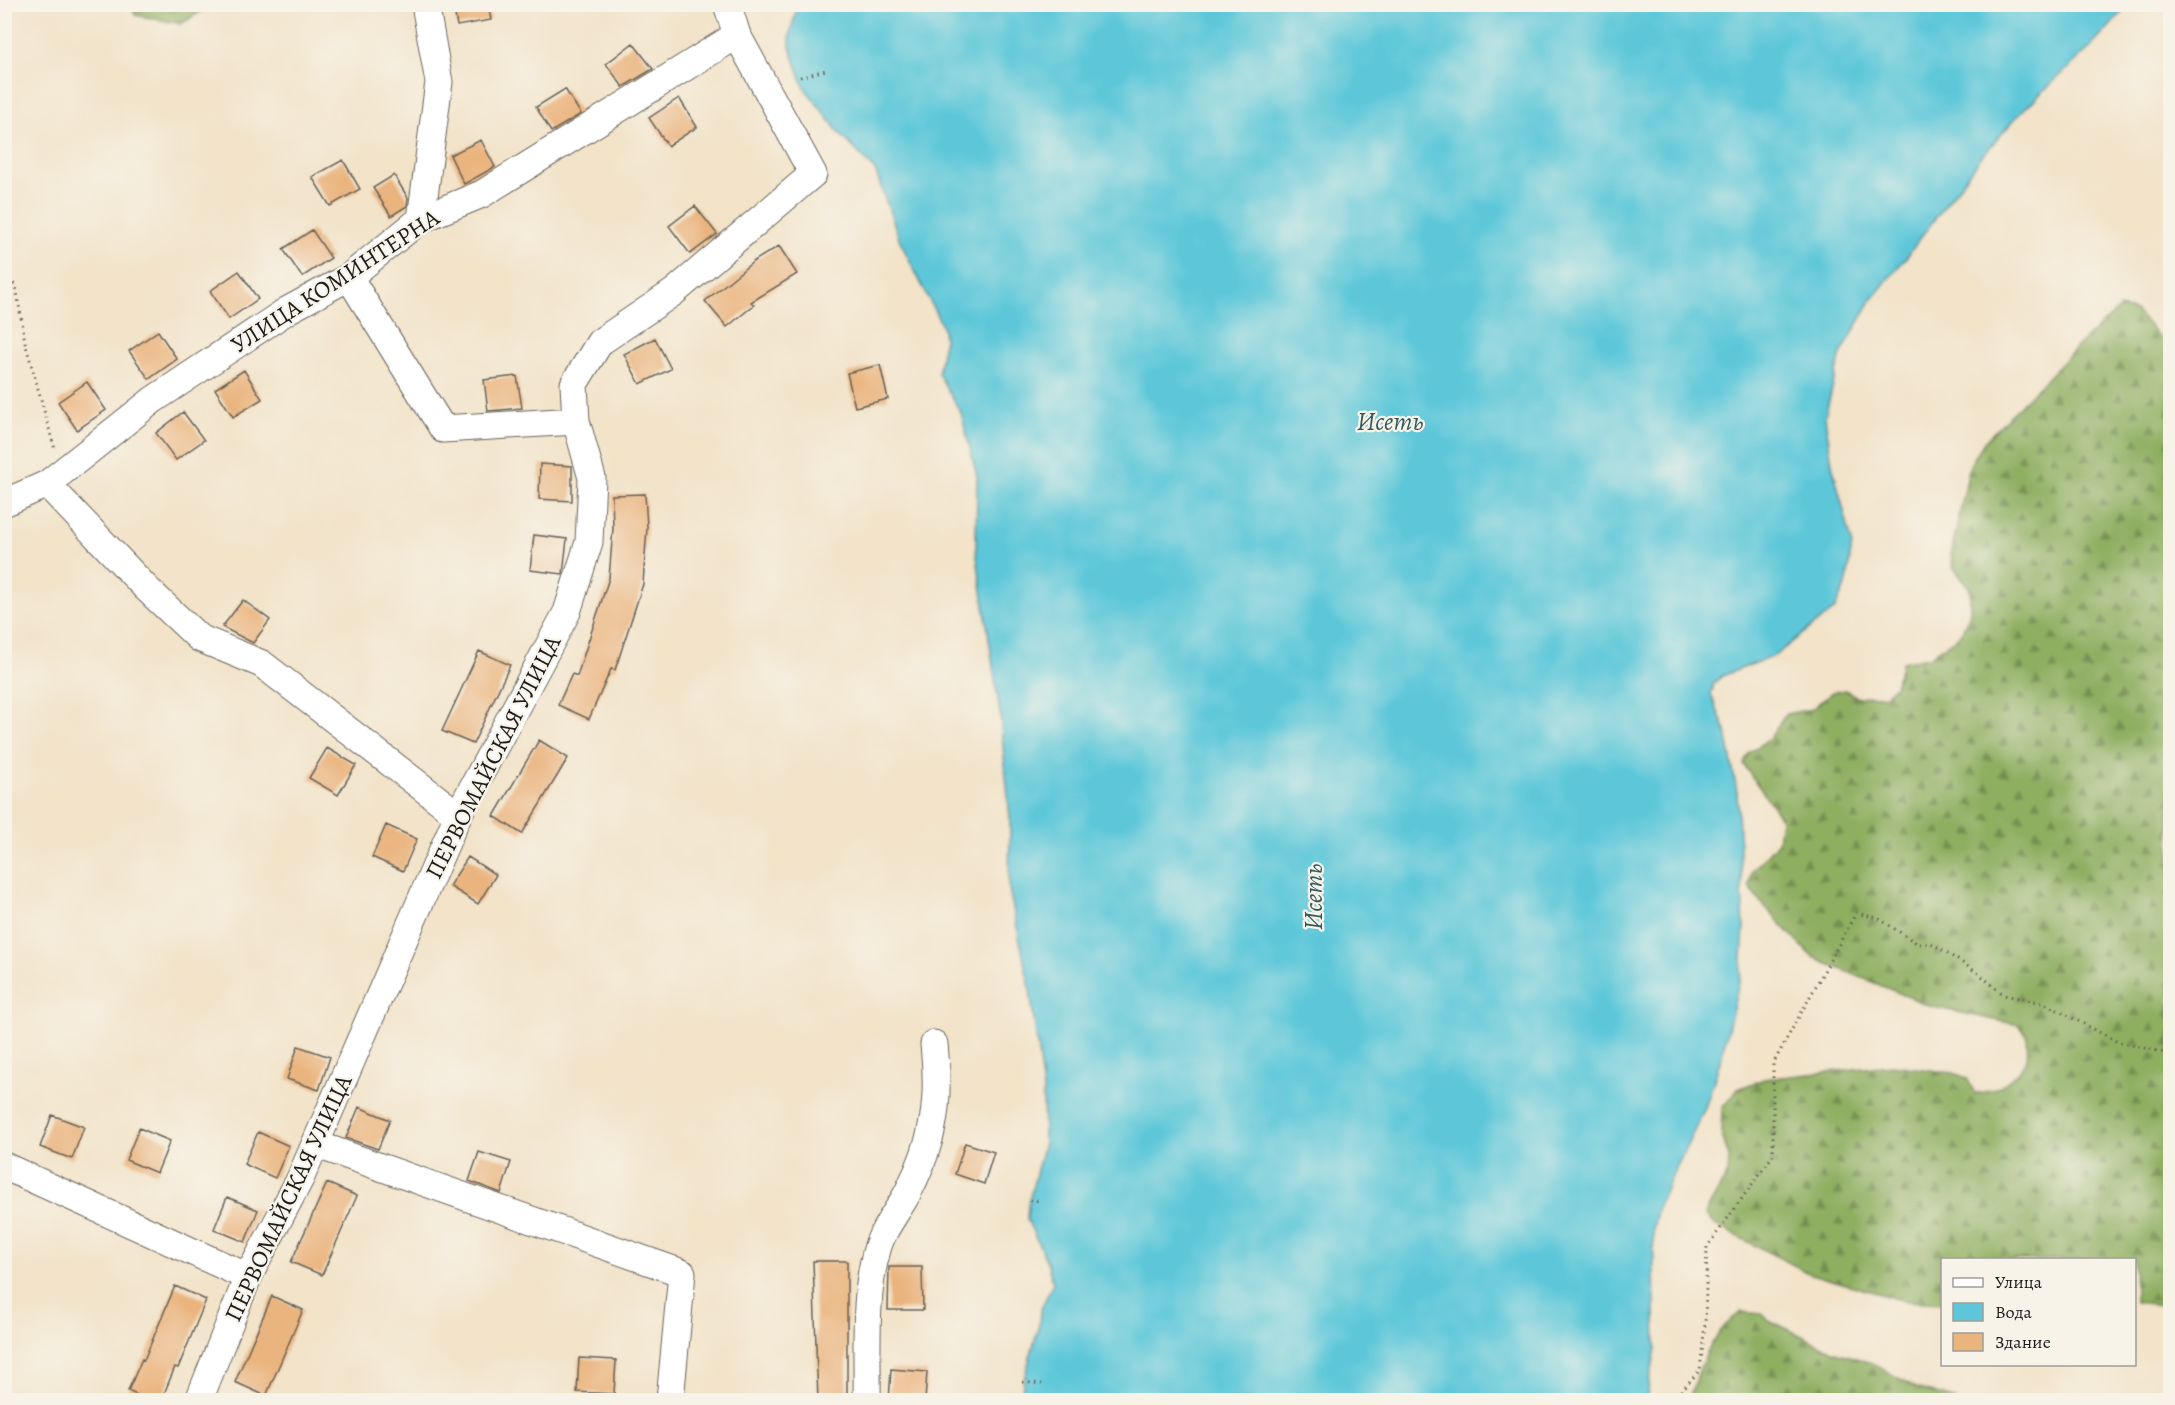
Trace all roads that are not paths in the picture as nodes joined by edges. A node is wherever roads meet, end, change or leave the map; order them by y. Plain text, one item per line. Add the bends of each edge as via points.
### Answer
1 (425, 4) edge
2 (727, 4) edge
3 (737, 35) junction
4 (421, 219) junction
5 (349, 277) junction
6 (576, 421) junction
7 (46, 484) junction
8 (4, 503) edge
9 (458, 815) junction
10 (934, 1044) dead end
11 (315, 1144) junction
12 (4, 1166) edge
13 (248, 1277) junction
14 (199, 1401) edge
15 (670, 1401) edge
16 (867, 1401) edge

1 - 4 street via 439,82
2 - 3 street
3 - 4 street, УЛИЦА КОМИНТЕРНА via 482,194
3 - 6 street, ПЕРВОМАЙСКАЯ УЛИЦА via 813,174 674,292 600,342 574,384
4 - 5 street, УЛИЦА КОМИНТЕРНА
5 - 6 street via 443,429
5 - 7 street, УЛИЦА КОМИНТЕРНА via 288,310 153,400
6 - 9 street, ПЕРВОМАЙСКАЯ УЛИЦА via 592,478 589,542 567,612
7 - 8 street, УЛИЦА КОМИНТЕРНА
7 - 9 street via 199,638 262,664
9 - 11 street, ПЕРВОМАЙСКАЯ УЛИЦА
10 - 16 street via 938,1088 928,1147 879,1244 870,1284
11 - 13 street, ПЕРВОМАЙСКАЯ УЛИЦА
11 - 15 street via 682,1273
12 - 13 street
13 - 14 street, ПЕРВОМАЙСКАЯ УЛИЦА

